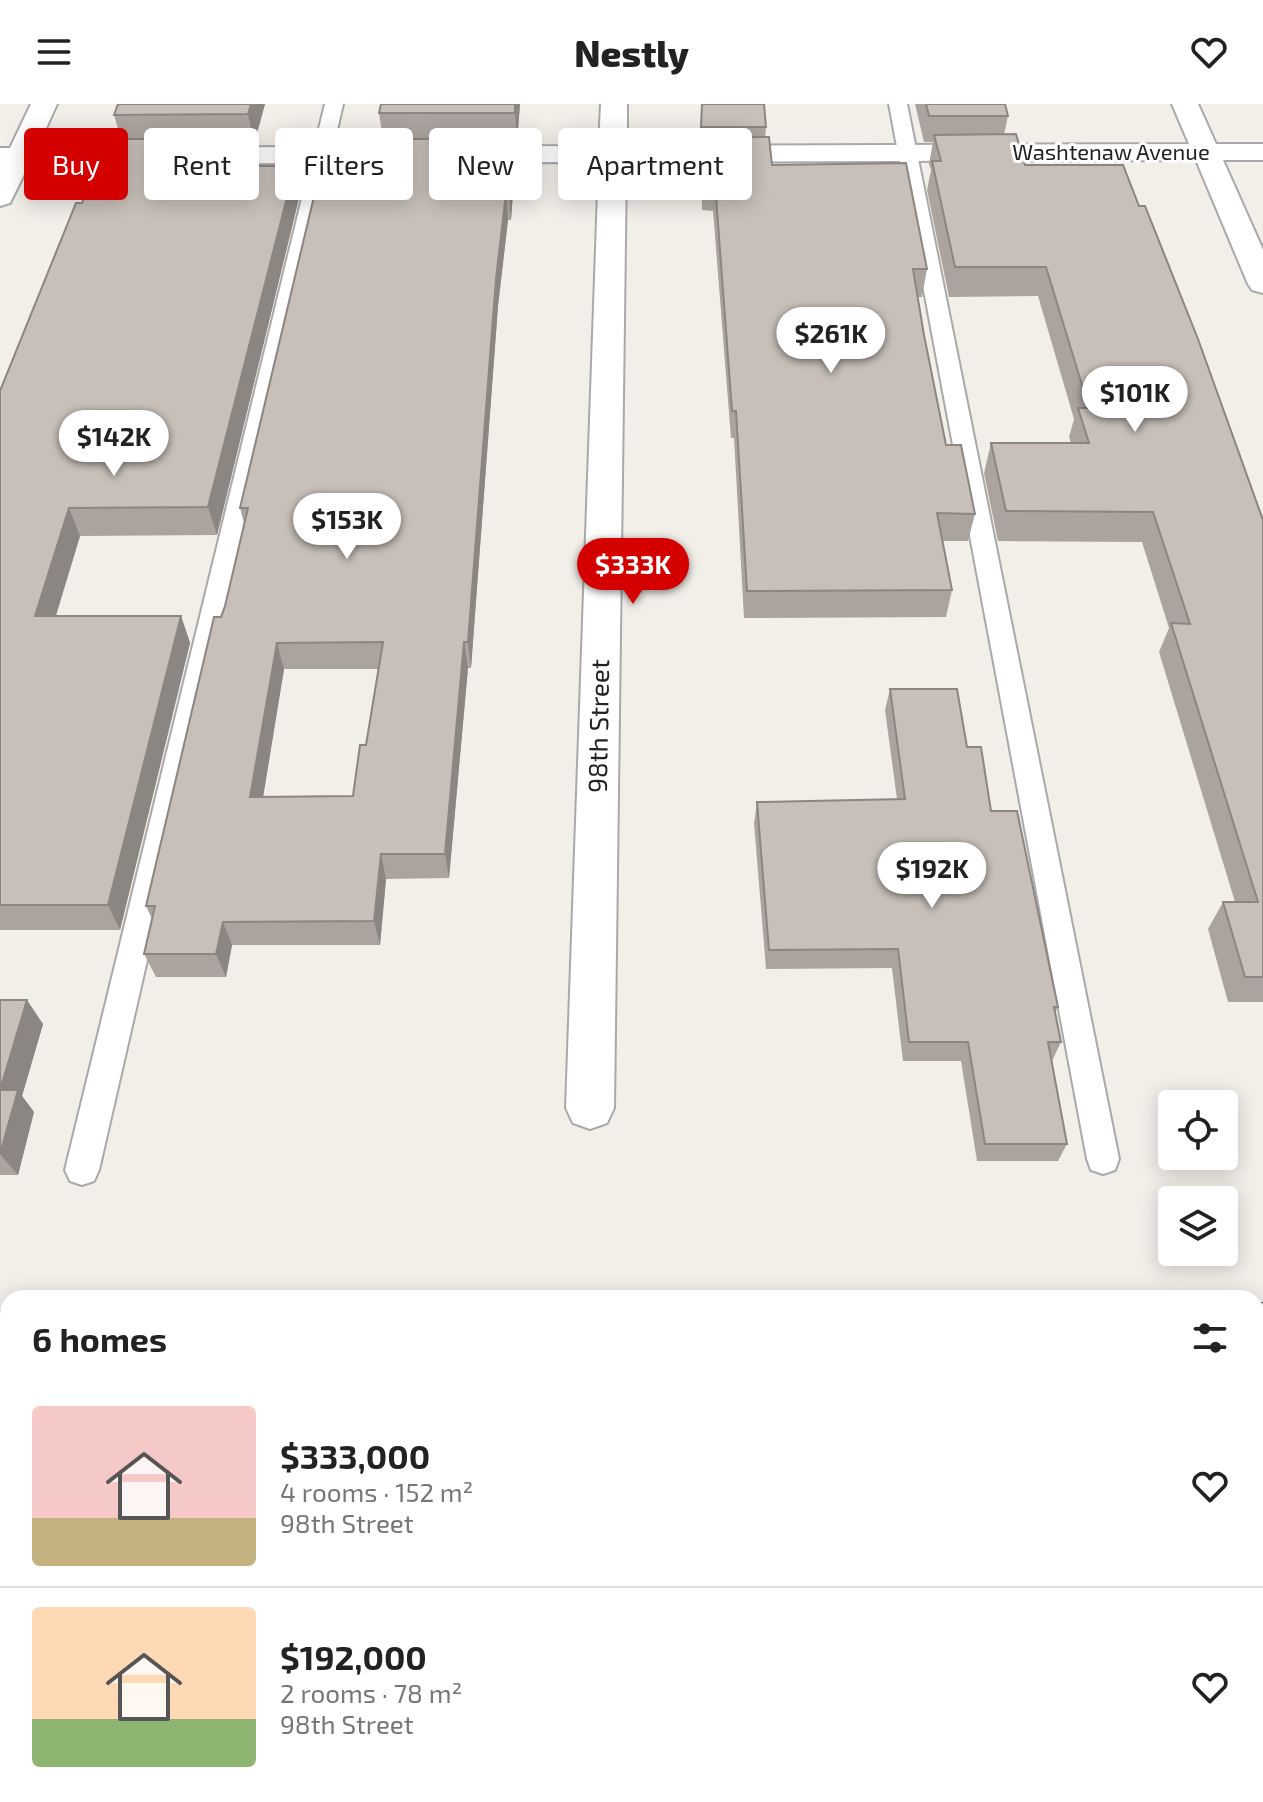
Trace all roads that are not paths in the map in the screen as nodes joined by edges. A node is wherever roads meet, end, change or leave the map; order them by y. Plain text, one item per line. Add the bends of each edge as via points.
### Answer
1 (44, 104) edge
2 (334, 104) edge
3 (614, 104) edge
4 (898, 104) edge
5 (1185, 104) edge
6 (328, 128) edge
7 (614, 128) edge
8 (1206, 152) junction
9 (1263, 152) edge
10 (908, 153) junction
11 (558, 154) edge
12 (752, 154) edge
13 (275, 155) edge
14 (413, 155) edge
15 (10, 156) edge
16 (0, 197) edge
17 (311, 200) edge
18 (613, 200) edge
19 (1263, 284) edge
20 (590, 1108) dead end
21 (1103, 1159) dead end
22 (82, 1170) dead end

1 - 15 street
2 - 6 lane
3 - 7 street, 98th Street
4 - 10 lane
5 - 8 street
8 - 9 street, Washtenaw Avenue
8 - 10 street, Washtenaw Avenue
8 - 19 street
10 - 12 street, Washtenaw Avenue
10 - 21 lane
11 - 14 street, Washtenaw Avenue
13 - 15 street, Washtenaw Avenue
15 - 16 street
17 - 22 lane
18 - 20 street, 98th Street

